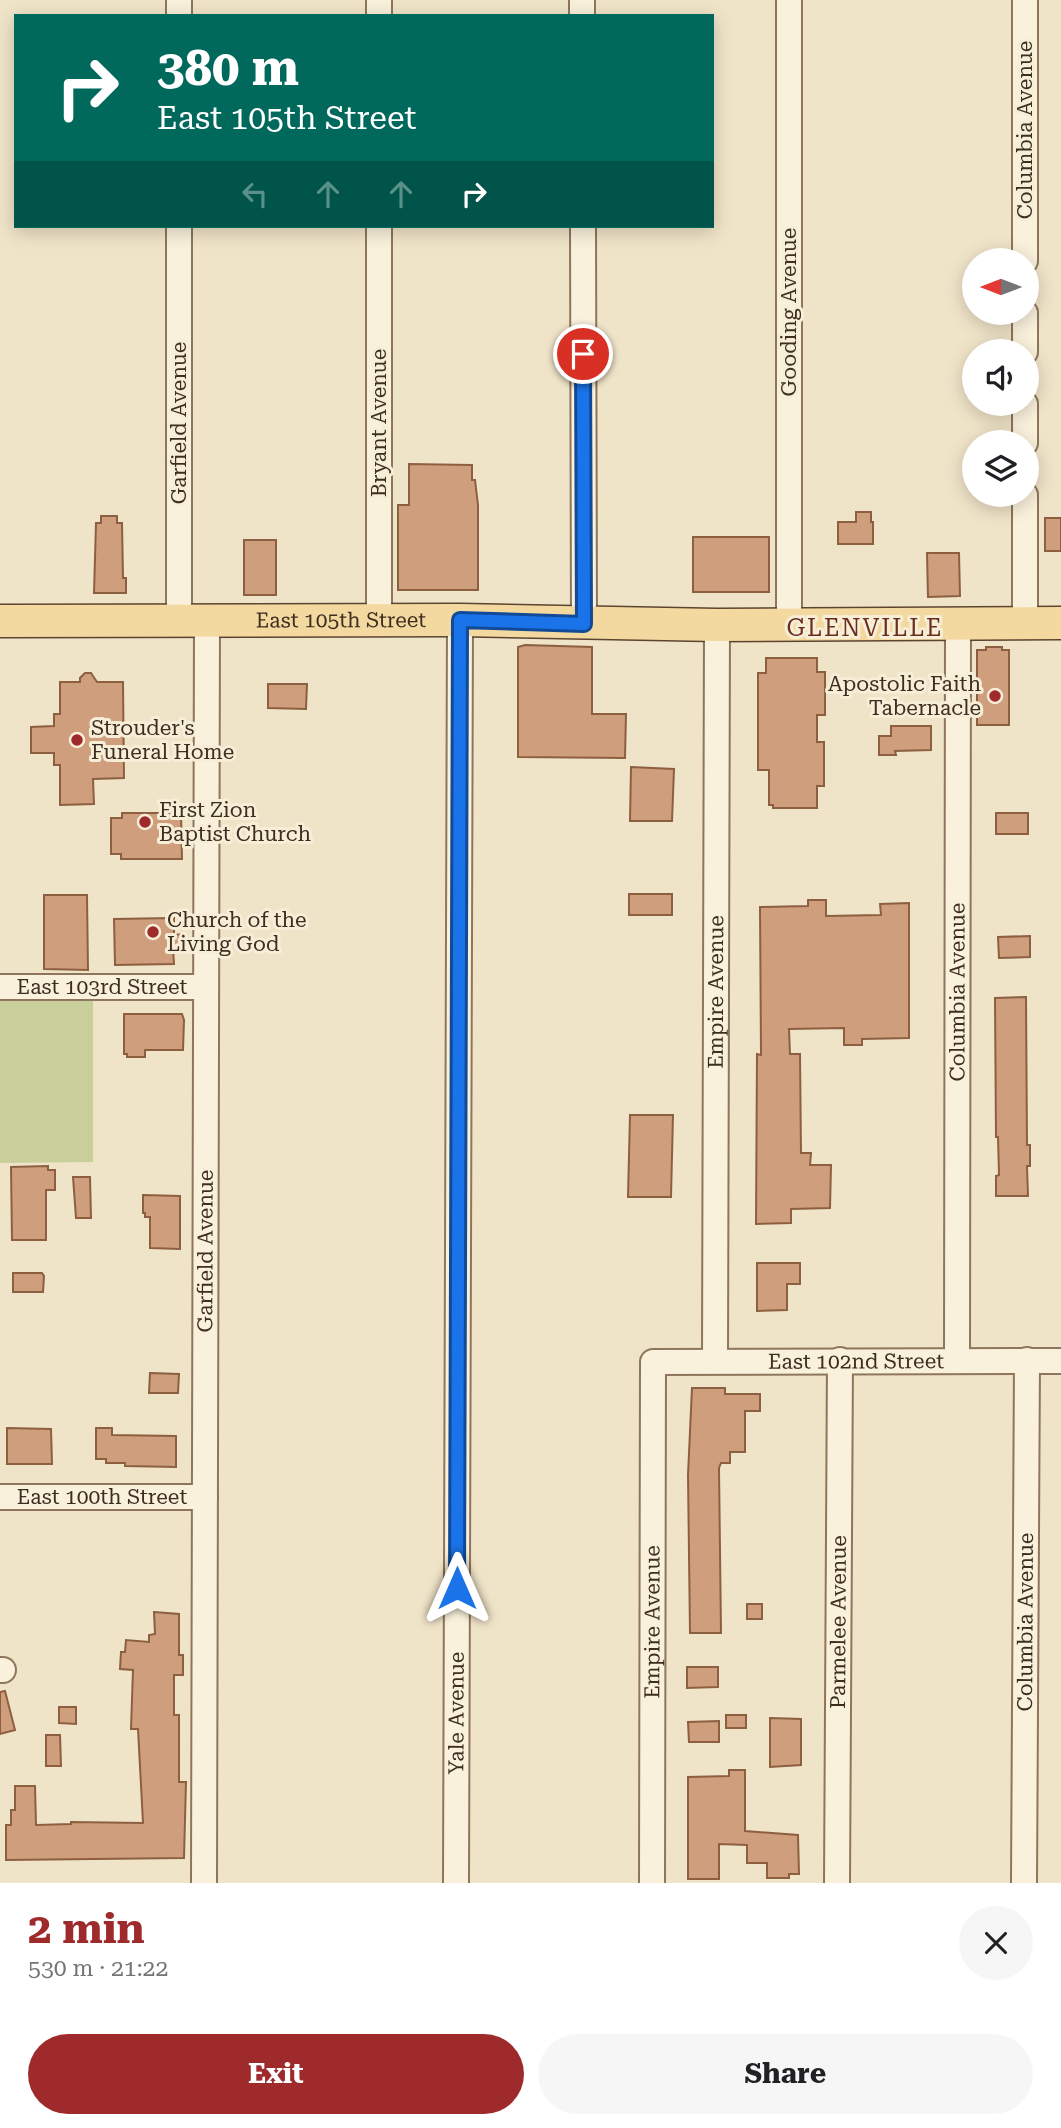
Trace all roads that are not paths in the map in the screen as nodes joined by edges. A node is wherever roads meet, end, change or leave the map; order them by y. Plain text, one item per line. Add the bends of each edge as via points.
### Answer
1 (789, 0) edge
2 (1025, 0) edge
3 (179, 228) edge
4 (379, 228) edge
5 (583, 228) edge
6 (1025, 248) edge
7 (1024, 507) edge
8 (193, 620) junction
9 (379, 620) junction
10 (460, 620) junction
11 (0, 621) edge
12 (1024, 622) junction
13 (1061, 623) edge
14 (584, 624) junction
15 (789, 624) junction
16 (958, 624) junction
17 (718, 625) junction
18 (0, 987) edge
19 (205, 987) junction
20 (715, 1360) junction
21 (840, 1360) junction
22 (957, 1360) junction
23 (1027, 1360) junction
24 (1061, 1361) edge
25 (653, 1362) joint
26 (0, 1497) edge
27 (205, 1497) junction
28 (204, 1883) edge
29 (456, 1883) edge
30 (652, 1883) edge
31 (837, 1883) edge
32 (1024, 1883) edge

1 - 15 street, Gooding Avenue
2 - 6 street, Columbia Avenue
3 - 8 street, Garfield Avenue
4 - 9 street, Bryant Avenue
5 - 14 street
7 - 12 street
8 - 9 main road, East 105th Street
8 - 11 main road, East 105th Street
8 - 19 street, Garfield Avenue
9 - 10 main road, East 105th Street
10 - 14 main road, East 105th Street
10 - 29 street, Yale Avenue
12 - 13 main road, East 105th Street
12 - 16 main road, East 105th Street
14 - 17 main road, East 105th Street
15 - 16 main road, East 105th Street
15 - 17 main road, East 105th Street
16 - 22 street, Columbia Avenue
17 - 20 street, Empire Avenue
18 - 19 street, East 103rd Street
19 - 27 street, Garfield Avenue
20 - 21 street, East 102nd Street
20 - 25 street, East 102nd Street
21 - 22 street, East 102nd Street
21 - 31 street, Parmelee Avenue
22 - 23 street, East 102nd Street
23 - 24 street, East 102nd Street
23 - 32 street, Columbia Avenue
25 - 30 street, Empire Avenue
26 - 27 street, East 100th Street
27 - 28 street, Garfield Avenue

